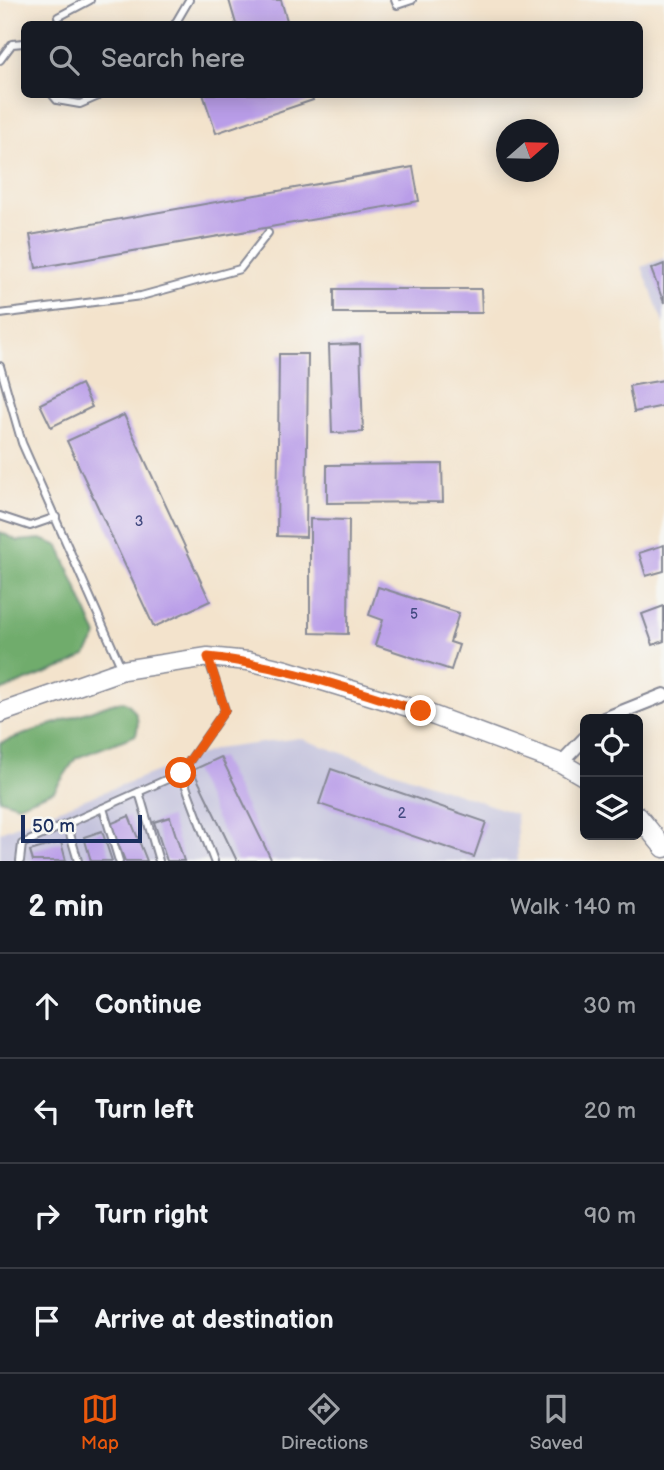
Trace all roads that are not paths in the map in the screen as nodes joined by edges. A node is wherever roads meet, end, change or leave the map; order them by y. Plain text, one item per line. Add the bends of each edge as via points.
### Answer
1 (90, 0) edge
2 (189, 0) edge
3 (395, 0) edge
4 (412, 0) edge
5 (58, 17) dead end
6 (177, 21) edge
7 (21, 43) edge
8 (0, 60) edge
9 (55, 98) edge
10 (94, 98) edge
11 (268, 233) dead end
12 (0, 314) edge
13 (0, 366) edge
14 (0, 516) edge
15 (57, 517) junction
16 (208, 657) junction
17 (123, 670) junction
18 (664, 695) edge
19 (0, 713) edge
20 (616, 714) edge
21 (580, 743) edge
22 (561, 764) junction
23 (181, 773) junction
24 (580, 774) edge
25 (139, 792) junction
26 (103, 808) junction
27 (643, 822) edge
28 (67, 824) junction
29 (664, 848) edge
30 (20, 861) edge
31 (78, 861) edge
32 (119, 861) edge
33 (159, 861) edge
34 (214, 861) edge

1 - 5 lane
2 - 6 lane
3 - 4 lane via 397,5
7 - 8 lane via 12,44
9 - 10 lane via 80,104
11 - 12 lane via 240,269 141,296
13 - 15 lane via 22,443
14 - 15 lane via 30,526
15 - 17 lane
16 - 17 main road
16 - 22 main road via 299,673 421,711
16 - 23 lane via 225,710
17 - 19 main road
18 - 20 street
21 - 22 street
22 - 24 main road
23 - 25 lane
23 - 34 lane
25 - 26 lane
25 - 33 lane
26 - 28 lane
26 - 32 lane
27 - 29 main road
28 - 30 lane via 22,844
28 - 31 lane

